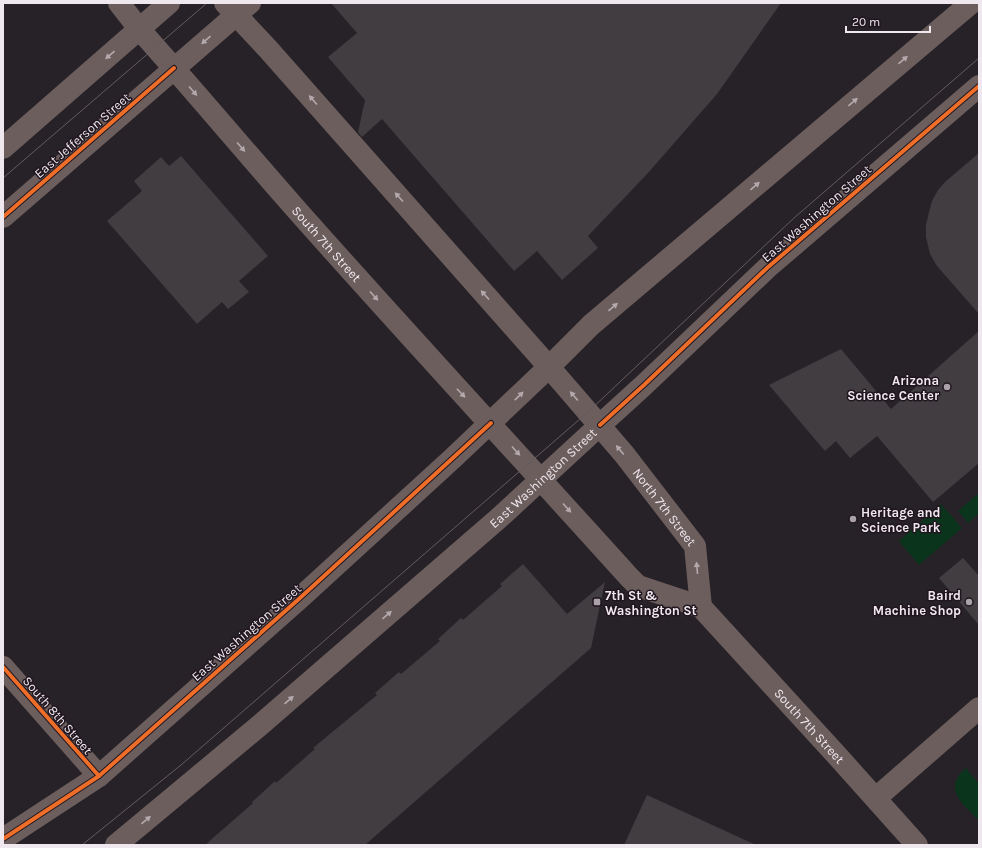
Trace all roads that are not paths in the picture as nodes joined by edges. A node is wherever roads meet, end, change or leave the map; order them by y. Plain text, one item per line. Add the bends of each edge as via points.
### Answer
1 (119, 3) edge
2 (169, 3) edge
3 (971, 3) edge
4 (237, 7) edge
5 (140, 30) junction
6 (174, 68) junction
7 (979, 86) edge
8 (3, 148) edge
9 (3, 218) edge
10 (549, 367) junction
11 (491, 423) junction
12 (600, 425) junction
13 (541, 479) junction
14 (701, 607) junction
15 (3, 667) edge
16 (979, 708) edge
17 (99, 776) junction
18 (876, 798) junction
19 (3, 839) edge
20 (20, 845) edge
21 (116, 845) edge
22 (917, 845) edge

1 - 5 main road, South 7th Street
2 - 5 main road
10 -> 3 main road, East Washington Street via 591,325
4 -> 6 main road, East Jefferson Street
10 -> 4 main road via 273,55
5 - 6 main road, South 7th Street
5 -> 8 main road
6 - 9 main road, East Jefferson Street
6 -> 11 main road, South 7th Street via 323,239 457,389
7 - 12 street, East Washington Street via 767,268
11 -> 10 main road, East Washington Street
12 -> 10 main road
11 -> 13 main road, South 7th Street
11 - 17 main road, East Washington Street via 300,598
12 - 13 main road, East Washington Street
14 -> 12 main road, North 7th Street via 695,546
13 -> 14 main road via 638,586
21 -> 13 main road, East Washington Street via 259,726
14 - 18 main road, South 7th Street
15 - 17 street, South 8th Street
16 - 18 street
17 - 19 main road, East Washington Street
17 - 20 main road
18 - 22 main road, South 7th Street

